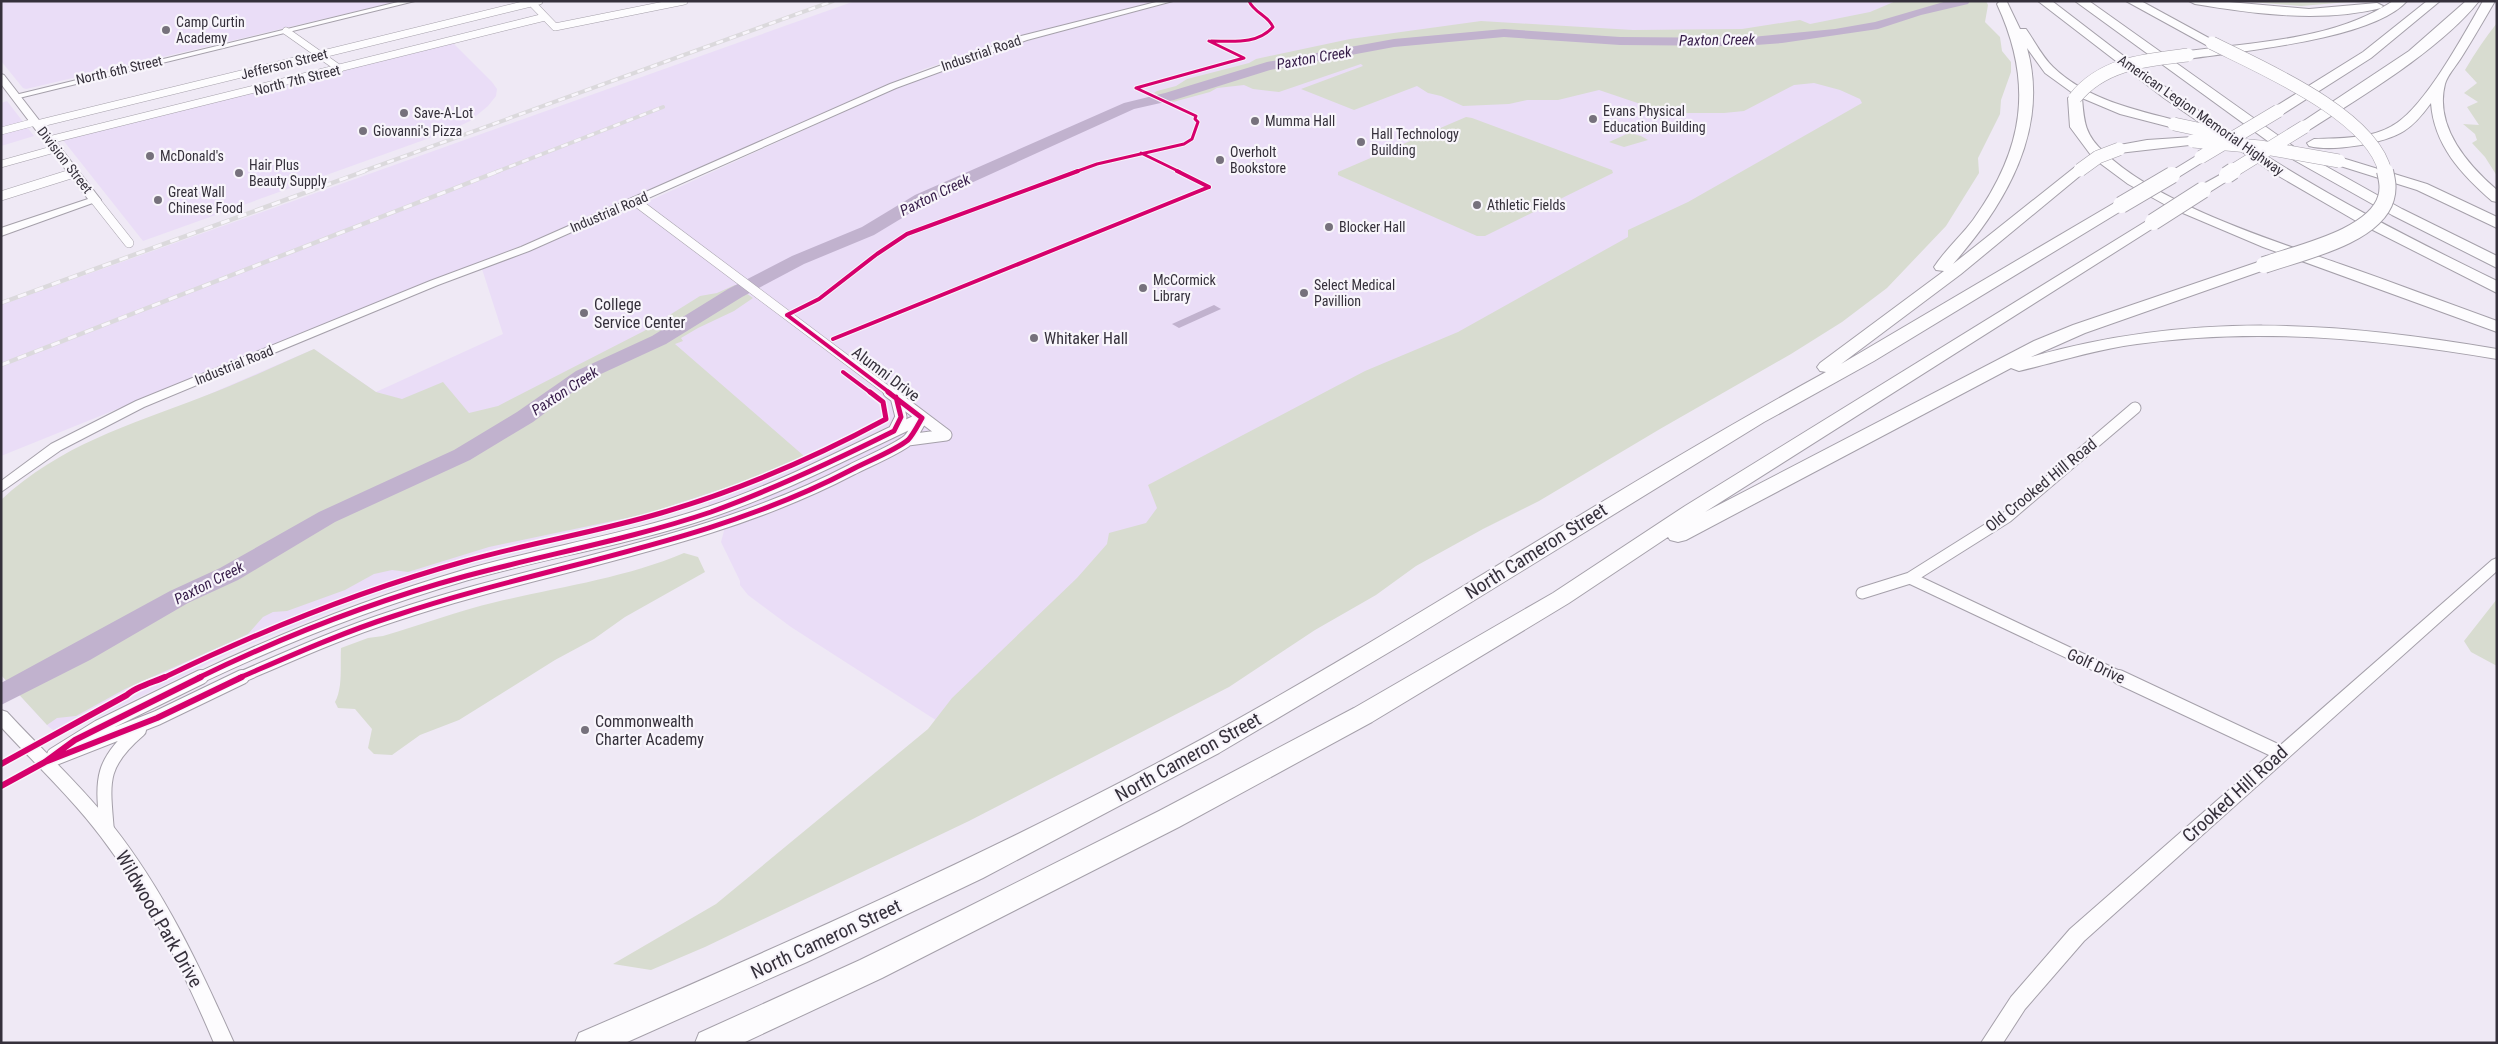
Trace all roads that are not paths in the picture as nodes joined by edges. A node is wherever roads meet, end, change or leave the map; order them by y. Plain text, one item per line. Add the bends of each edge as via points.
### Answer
1 (412, 1) edge
2 (684, 1) edge
3 (1170, 1) edge
4 (2044, 1) edge
5 (2081, 1) edge
6 (2132, 1) edge
7 (2195, 1) edge
8 (2394, 1) edge
9 (2401, 1) edge
10 (2434, 1) edge
11 (2473, 1) edge
12 (2490, 1) edge
13 (533, 2) edge
14 (672, 2) edge
15 (2003, 2) edge
16 (545, 17) junction
17 (286, 31) junction
18 (320, 55) junction
19 (340, 69) junction
20 (1, 77) edge
21 (2440, 81) junction
22 (15, 96) junction
23 (2, 99) edge
24 (36, 123) junction
25 (1, 131) edge
26 (52, 144) junction
27 (1, 164) edge
28 (74, 173) junction
29 (1, 196) edge
30 (2497, 198) edge
31 (96, 200) junction
32 (635, 201) junction
33 (2497, 223) edge
34 (1, 232) edge
35 (129, 243) dead end
36 (2497, 263) edge
37 (2497, 288) edge
38 (1908, 304) junction
39 (2497, 328) edge
40 (2497, 354) edge
41 (1948, 391) junction
42 (896, 397) junction
43 (2136, 408) dead end
44 (922, 418) junction
45 (1757, 418) junction
46 (894, 430) junction
47 (908, 440) junction
48 (1, 488) edge
49 (2497, 563) edge
50 (1910, 578) junction
51 (1862, 593) dead end
52 (1561, 598) junction
53 (1, 716) edge
54 (157, 718) junction
55 (2281, 753) junction
56 (45, 762) junction
57 (107, 832) junction
58 (224, 1043) edge
59 (590, 1043) edge
60 (710, 1043) edge
61 (1991, 1043) edge

1 - 17 street, North 6th Street
2 - 14 street
3 - 32 street, Industrial Road via 1041,33 930,70
4 - 37 highway, American Legion Memorial Highway via 2207,123 2282,172 2369,222
5 - 36 highway, American Legion Memorial Highway via 2300,157
6 - 41 highway, bridge via 2304,91 2341,115 2370,142 2381,158 2387,175 2388,191 2384,205 2367,223 2336,239 2059,337
7 - 8 highway via 2262,10 2322,12 2359,9
9 - 39 highway, bridge via 2374,17 2330,31 2142,62 2108,72 2088,83 2075,98 2075,121 2088,144 2113,167 2162,198 2238,231
10 - 45 highway, bridge via 2367,55 2278,111 1868,357
11 - 52 highway, bridge via 2401,63 2304,127 1692,511
12 - 21 highway
13 - 16 street
13 - 18 street, Jefferson Street
14 - 16 street via 555,27
15 - 21 highway, bridge via 2045,66 2064,82 2110,104 2174,124 2237,137 2314,142 2366,139 2397,129 2412,118
15 - 38 highway via 2020,46 2027,83 2025,121 2018,149 1998,195 1978,225
16 - 19 street, North 7th Street
17 - 18 street
17 - 22 street, North 6th Street
18 - 19 street
18 - 24 street, Jefferson Street
19 - 26 street, North 7th Street
20 - 22 main road, Division Street
21 - 30 highway via 2436,112 2446,139 2468,170
22 - 23 main road, North 6th Street
22 - 24 main road, Division Street
24 - 25 street, Jefferson Street
24 - 26 main road, Division Street
26 - 27 street
26 - 28 main road, Division Street
28 - 29 street
28 - 31 main road, Division Street
31 - 34 main road
31 - 35 street, Division Street
32 - 42 street, Alumni Drive
32 - 48 street, Industrial Road via 525,249 162,395 56,448
33 - 38 highway, bridge via 2422,187 2339,161 2276,149 2193,141 2147,144 2098,157
38 - 45 highway
40 - 41 highway via 2412,340 2336,333 2269,330 2192,332 2140,338 2067,353
41 - 52 highway
42 - 44 street, Alumni Drive
42 - 46 street via 901,417
43 - 50 street, Old Crooked Hill Road via 2007,517
44 - 46 street
44 - 47 street
44 - 47 street, Alumni Drive via 946,435
45 - 59 highway, North Cameron Street via 1279,707 1136,786 879,915
46 - 56 street via 819,469 726,507 633,536 466,576 314,627 222,666 145,704 75,740
47 - 54 street via 832,480 743,517 668,542 506,582 393,616 272,663
49 - 55 street, Crooked Hill Road
50 - 51 street, Old Crooked Hill Road
50 - 55 street, Golf Drive
52 - 60 highway via 1363,715 1169,819 871,969
53 - 56 street, Wildwood Park Drive
54 - 56 street
54 - 57 street via 126,740 105,767 103,784
55 - 61 street, Crooked Hill Road via 2077,936 2018,1003
56 - 57 street, Wildwood Park Drive
57 - 58 street, Wildwood Park Drive via 152,898 195,978

